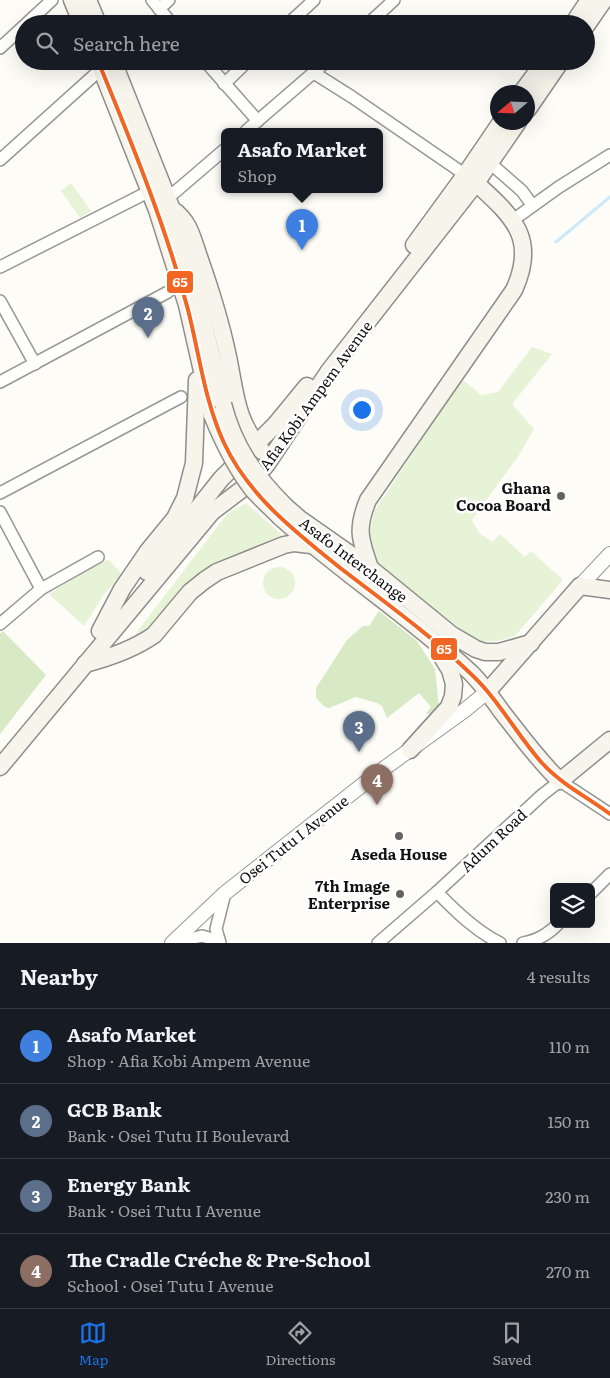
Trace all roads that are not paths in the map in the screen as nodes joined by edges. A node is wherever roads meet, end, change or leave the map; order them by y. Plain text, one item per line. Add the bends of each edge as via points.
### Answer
1 (52, 0) edge
2 (72, 0) edge
3 (88, 0) edge
4 (169, 0) edge
5 (314, 0) edge
6 (394, 0) edge
7 (588, 0) edge
8 (604, 0) edge
9 (156, 4) edge
10 (36, 15) edge
11 (78, 15) edge
12 (94, 15) edge
13 (165, 15) edge
14 (298, 15) edge
15 (378, 15) edge
16 (579, 15) edge
17 (594, 15) edge
18 (15, 34) edge
19 (0, 48) edge
20 (98, 70) edge
21 (106, 70) edge
22 (107, 70) edge
23 (212, 70) edge
24 (239, 70) edge
25 (317, 70) edge
26 (538, 70) edge
27 (555, 70) edge
28 (314, 73) junction
29 (224, 84) junction
30 (527, 85) edge
31 (535, 99) edge
32 (258, 121) junction
33 (250, 128) edge
34 (497, 130) edge
35 (513, 130) edge
36 (221, 153) edge
37 (610, 155) edge
38 (0, 160) edge
39 (490, 163) junction
40 (471, 179) junction
41 (150, 191) junction
42 (169, 203) junction
43 (532, 205) junction
44 (513, 220) junction
45 (0, 267) edge
46 (168, 292) dead end
47 (0, 301) edge
48 (193, 304) junction
49 (197, 350) junction
50 (35, 364) junction
51 (0, 382) edge
52 (181, 397) dead end
53 (218, 410) junction
54 (255, 443) junction
55 (267, 464) junction
56 (0, 493) edge
57 (0, 512) edge
58 (311, 545) junction
59 (610, 554) edge
60 (98, 557) dead end
61 (370, 568) junction
62 (580, 586) junction
63 (41, 589) junction
64 (610, 590) edge
65 (0, 624) edge
66 (100, 631) junction
67 (432, 639) junction
68 (531, 643) junction
69 (85, 664) junction
70 (488, 692) junction
71 (610, 740) edge
72 (410, 750) junction
73 (0, 752) edge
74 (0, 767) edge
75 (560, 782) junction
76 (610, 814) edge
77 (610, 874) edge
78 (595, 889) edge
79 (225, 892) junction
80 (437, 892) junction
81 (554, 928) edge
82 (220, 942) edge
83 (172, 943) edge
84 (378, 943) edge
85 (500, 943) edge
86 (523, 943) edge

1 - 10 street
2 - 11 main road
3 - 12 main road
4 - 9 street
5 - 14 street
6 - 15 street
7 - 16 main road
8 - 17 main road
9 - 13 street
18 - 19 street
20 - 38 street
21 - 41 main road
22 - 42 main road
23 - 29 street
24 - 29 street
25 - 28 street
26 - 30 main road
27 - 31 main road
28 - 32 street
28 - 40 street
29 - 32 street
32 - 33 street
34 - 40 main road, Afia Kobi Ampem Avenue
35 - 39 main road, Afia Kobi Ampem Avenue
36 - 42 street
37 - 43 street
39 - 40 main road, Afia Kobi Ampem Avenue
39 - 43 street via 522,191
40 - 44 main road
40 - 54 main road, Afia Kobi Ampem Avenue via 296,401
40 - 55 main road, Afia Kobi Ampem Avenue via 330,371
41 - 45 street
41 - 48 main road
42 - 48 main road
42 - 54 main road via 188,225 225,343 240,416
43 - 44 street
44 - 61 main road via 523,247 520,276 514,290 368,500 360,527 360,542
46 - 50 street
47 - 50 street
48 - 49 main road
48 - 53 main road
49 - 53 main road
49 - 66 main road via 194,463 186,498 122,589
50 - 51 street
52 - 56 street
53 - 58 main road, Asafo Interchange, bridge via 224,444 236,467 254,491
53 - 61 main road, Asafo Interchange, bridge via 238,447 274,495 300,519
54 - 55 main road via 264,452
54 - 66 main road, Afia Kobi Ampem Avenue via 220,480
55 - 69 main road, Afia Kobi Ampem Avenue via 254,480 212,512
57 - 63 street
58 - 67 main road, Asafo Interchange
58 - 69 main road via 284,545 216,572 190,592 147,640
59 - 62 street, Osei Tutu I Avenue
60 - 63 street
61 - 68 main road, Asafo Interchange via 452,635 476,649 499,652
62 - 64 main road
62 - 68 main road, Osei Tutu I Avenue
63 - 65 street
66 - 73 main road, Afia Kobi Ampem Avenue
67 - 70 main road, Asafo Interchange
67 - 72 main road via 450,670 453,696 449,707
68 - 70 main road, Osei Tutu I Avenue
69 - 74 main road, Afia Kobi Ampem Avenue
70 - 72 street, Osei Tutu I Avenue
70 - 75 main road, Asafo Interchange via 542,764
71 - 75 main road, Adum Road
72 - 79 street, Osei Tutu I Avenue
75 - 76 street
75 - 80 street, Adum Road
77 - 78 street
79 - 82 street via 216,920
79 - 83 street, Osei Tutu I Avenue
80 - 84 street, Adum Road
80 - 85 street via 458,913
81 - 86 street via 546,936
82 - 83 street via 202,936

